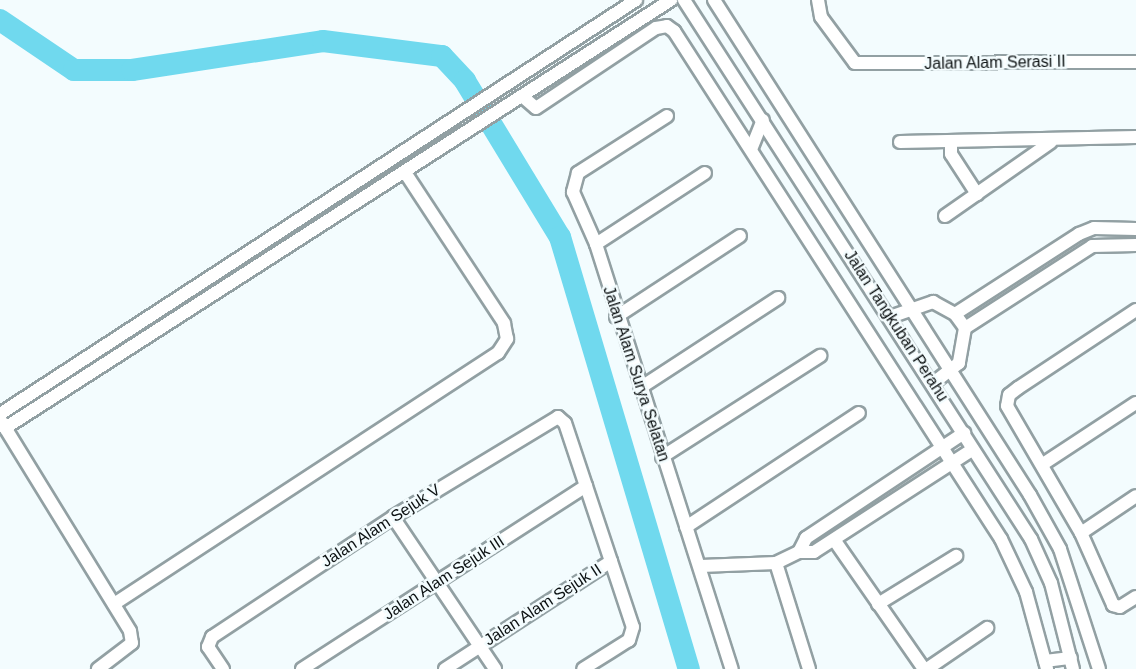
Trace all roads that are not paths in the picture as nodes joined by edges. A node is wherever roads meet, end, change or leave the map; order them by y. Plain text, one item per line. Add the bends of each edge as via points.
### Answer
1 (636, 0) edge
2 (671, 0) edge
3 (684, 0) edge
4 (714, 0) edge
5 (818, 0) edge
6 (1136, 62) edge
7 (522, 96) junction
8 (667, 116) dead end
9 (763, 120) junction
10 (1136, 137) edge
11 (900, 142) dead end
12 (951, 142) junction
13 (1051, 142) junction
14 (754, 152) junction
15 (785, 154) junction
16 (405, 172) junction
17 (705, 174) dead end
18 (977, 194) junction
19 (945, 216) dead end
20 (1136, 228) edge
21 (740, 237) dead end
22 (596, 244) junction
23 (1136, 245) edge
24 (778, 298) dead end
25 (912, 306) junction
26 (960, 310) junction
27 (1136, 310) edge
28 (616, 317) junction
29 (890, 317) junction
30 (969, 325) junction
31 (820, 356) dead end
32 (952, 371) junction
33 (933, 383) junction
34 (640, 388) junction
35 (1136, 403) edge
36 (859, 413) dead end
37 (0, 414) edge
38 (3, 423) edge
39 (964, 433) junction
40 (945, 446) junction
41 (973, 449) junction
42 (662, 456) junction
43 (955, 461) junction
44 (1043, 464) junction
45 (896, 478) junction
46 (586, 486) junction
47 (906, 493) junction
48 (1136, 496) edge
49 (393, 517) junction
50 (686, 527) junction
51 (1081, 533) junction
52 (835, 541) junction
53 (799, 552) junction
54 (956, 556) dead end
55 (611, 561) junction
56 (776, 563) junction
57 (700, 566) junction
58 (437, 582) junction
59 (1136, 597) edge
60 (114, 604) junction
61 (879, 604) junction
62 (987, 628) dead end
63 (480, 646) junction
64 (1072, 663) edge
65 (1046, 665) edge
66 (98, 669) edge
67 (223, 669) edge
68 (302, 669) edge
69 (445, 669) edge
70 (495, 669) edge
71 (583, 669) edge
72 (732, 669) edge
73 (809, 669) edge
74 (925, 669) edge
75 (1099, 669) edge

1 - 37 street
2 - 7 street
3 - 9 street, Jalan Tangkuban Perahu
4 - 25 street, Jalan Tangkuban Perahu
5 - 6 street, Jalan Alam Serasi II via 821,17 855,63
7 - 14 street via 536,108 656,28 668,26
7 - 16 street
8 - 22 street, Jalan Alam Surya Selatan via 578,173 572,182
9 - 14 street
9 - 15 street, Jalan Tangkuban Perahu
10 - 13 street
11 - 12 street
12 - 13 street
12 - 18 street via 951,154
13 - 18 street
14 - 15 street
14 - 40 street
15 - 29 street, Jalan Tangkuban Perahu
16 - 38 street
16 - 60 street via 504,323 507,339 498,353
17 - 22 street
18 - 19 street
20 - 26 street via 1094,228 1079,234
21 - 28 street
22 - 28 street, Jalan Alam Surya Selatan
23 - 30 street via 1092,246
24 - 34 street
25 - 26 street via 933,302
25 - 29 street
25 - 32 street, Jalan Tangkuban Perahu
26 - 30 street
27 - 44 street via 1010,395 1007,406
28 - 34 street, Jalan Alam Surya Selatan
29 - 33 street, Jalan Tangkuban Perahu
30 - 32 street via 963,352
31 - 42 street
32 - 33 street
32 - 75 street, Jalan Tangkuban Perahu via 1060,549
33 - 39 street, Jalan Tangkuban Perahu
34 - 42 street, Jalan Alam Surya Selatan
35 - 44 street
36 - 50 street
38 - 60 street
39 - 40 street
39 - 41 street, Jalan Tangkuban Perahu
40 - 43 street
40 - 45 street
41 - 43 street
41 - 64 street, Jalan Tangkuban Perahu via 1040,557
42 - 50 street, Jalan Alam Surya Selatan
43 - 47 street
43 - 65 street via 1001,539 1026,592
44 - 51 street
45 - 47 street
45 - 53 street via 806,538
46 - 49 street, Jalan Alam Sejuk V via 565,423 558,417
46 - 55 street
46 - 58 street, Jalan Alam Sejuk III
47 - 52 street
48 - 51 street
49 - 58 street
49 - 67 street, Jalan Alam Sejuk V via 209,641
50 - 57 street, Jalan Alam Surya Selatan
51 - 59 street via 1113,605 1120,606
52 - 53 street via 814,552
52 - 61 street
53 - 56 street
54 - 61 street
55 - 63 street, Jalan Alam Sejuk II
55 - 71 street via 632,634
56 - 57 street
56 - 73 street
57 - 72 street, Jalan Alam Surya Selatan
58 - 63 street
58 - 68 street, Jalan Alam Sejuk III
60 - 66 street via 132,643
61 - 74 street
62 - 74 street
63 - 69 street, Jalan Alam Sejuk II
63 - 70 street
64 - 65 street

